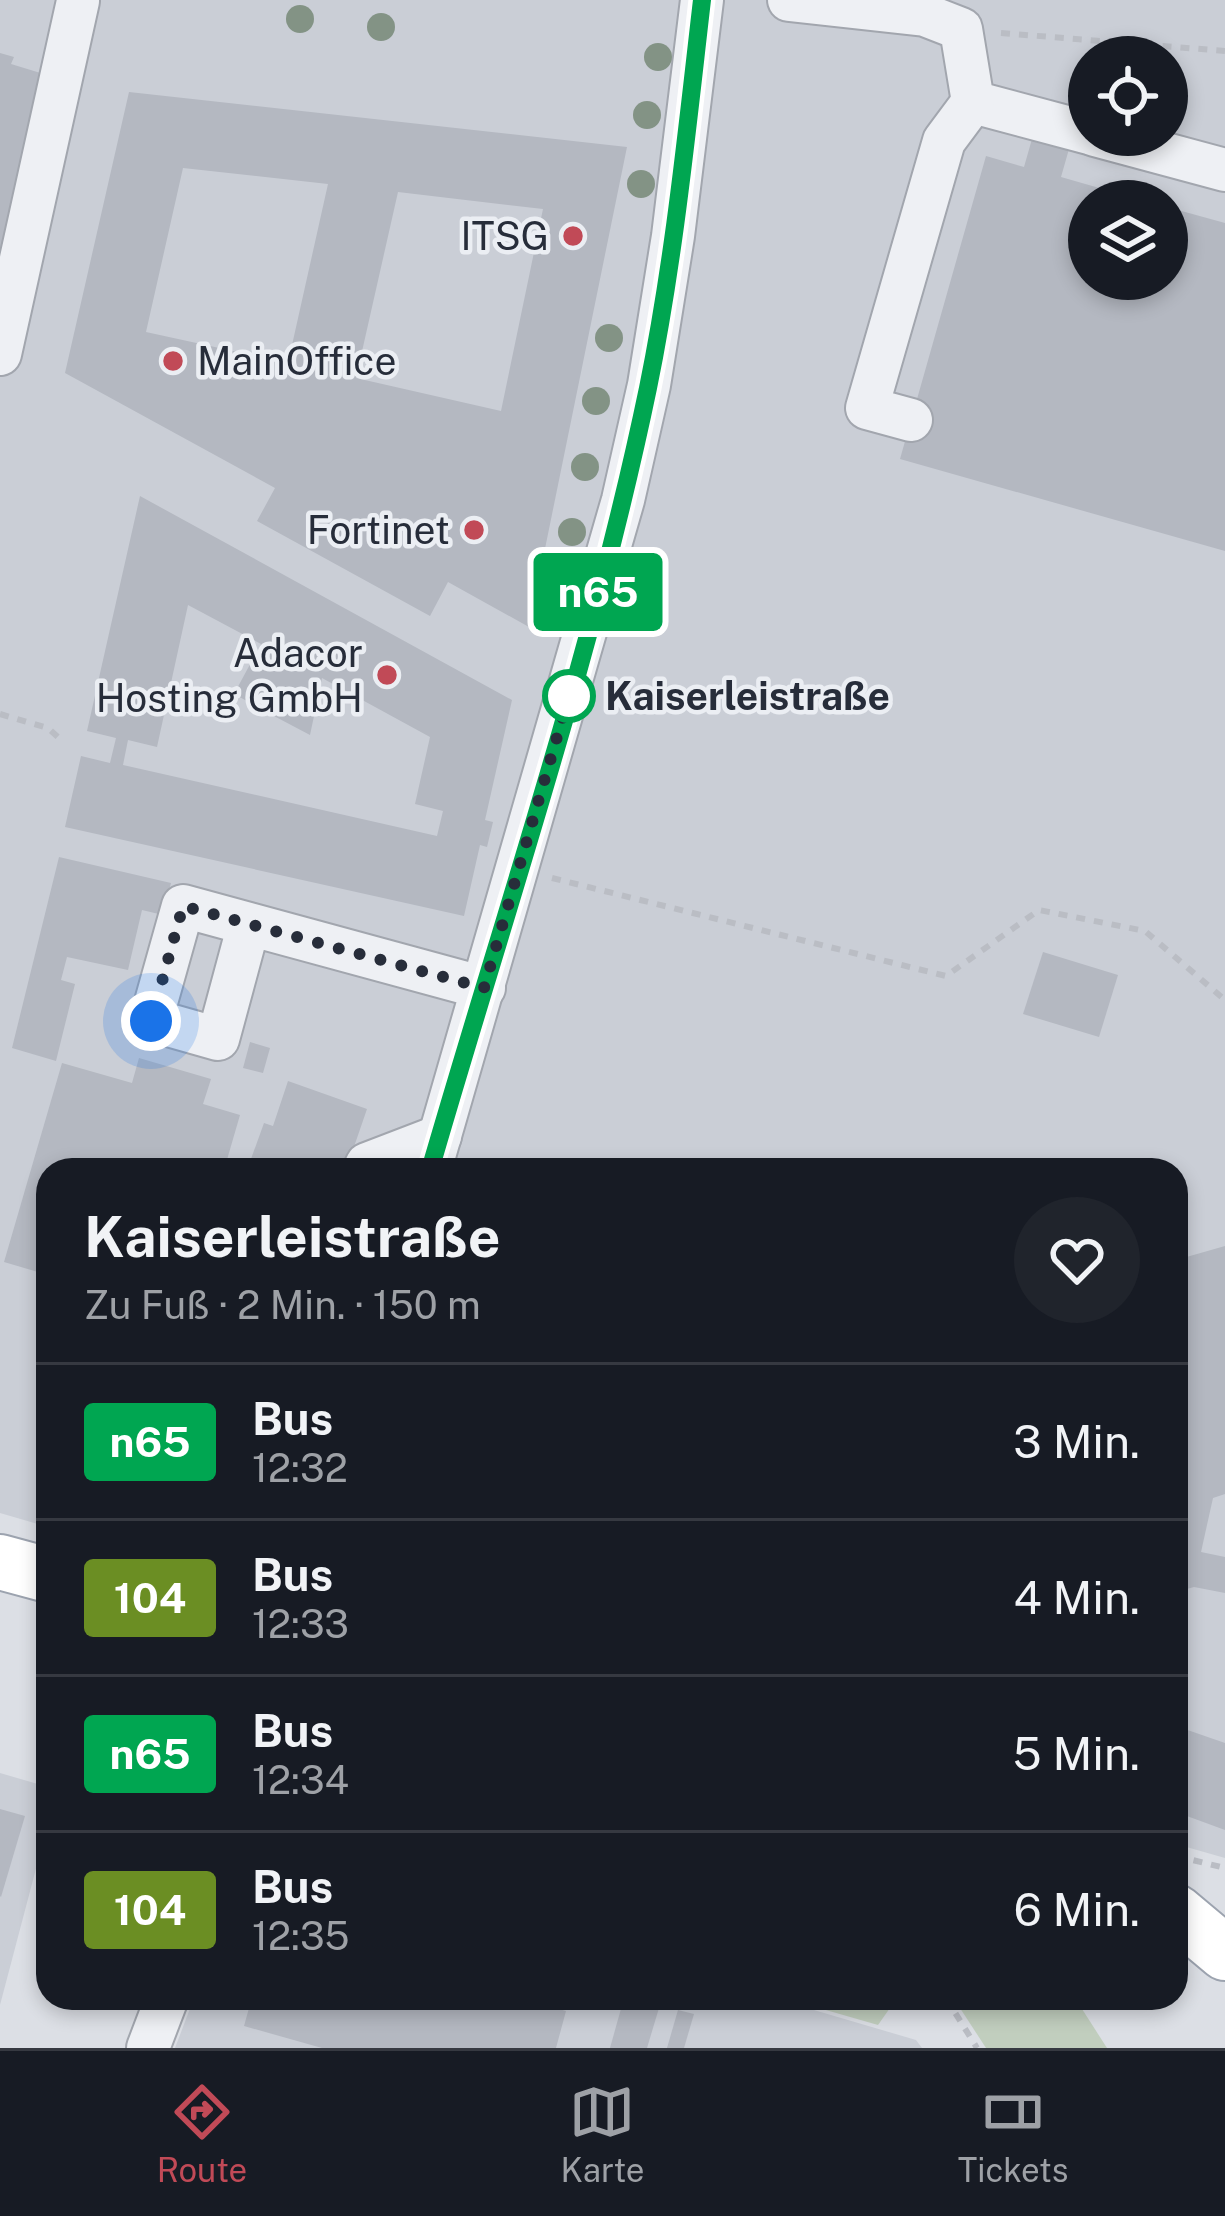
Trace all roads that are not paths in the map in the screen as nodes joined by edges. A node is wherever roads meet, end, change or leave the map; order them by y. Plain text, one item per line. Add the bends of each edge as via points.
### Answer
1 (702, 0) edge
2 (78, 1) edge
3 (809, 1) edge
4 (973, 102) junction
5 (1068, 128) edge
6 (1173, 156) edge
7 (1225, 170) edge
8 (0, 354) edge
9 (911, 420) dead end
10 (249, 924) dead end
11 (484, 988) junction
12 (435, 1153) edge
13 (404, 1158) edge
14 (0, 1562) edge
15 (36, 1572) edge
16 (1188, 1922) edge
17 (1225, 1953) edge
18 (162, 2010) edge
19 (148, 2048) edge

1 - 11 street via 649,385
2 - 8 street
3 - 4 street via 925,15 962,29
4 - 5 street
4 - 9 street via 944,141 867,408
6 - 7 street
10 - 11 street
11 - 12 street
12 - 13 street
14 - 15 main road
16 - 17 main road
18 - 19 street

